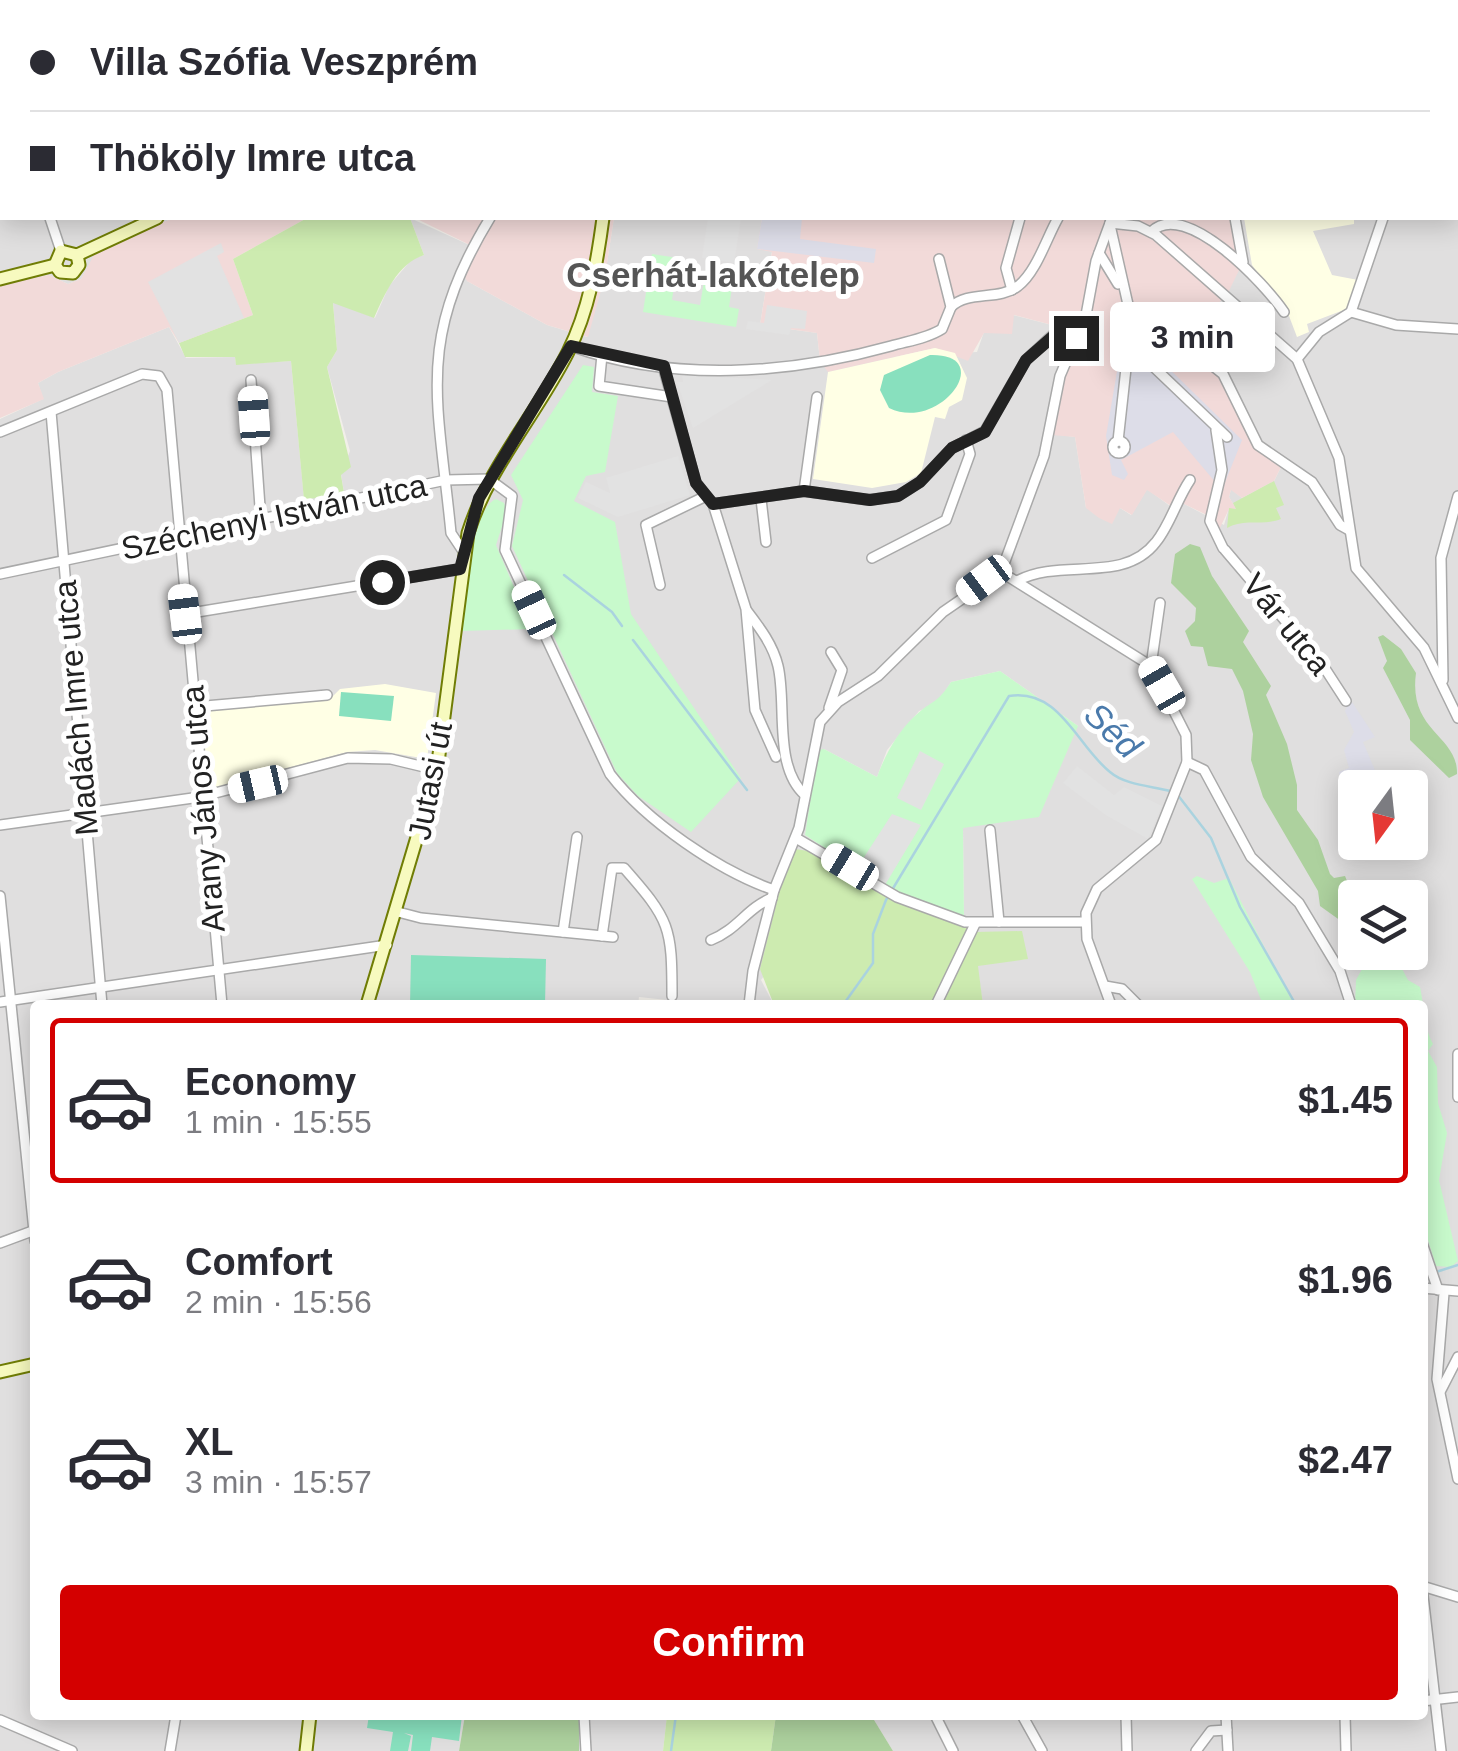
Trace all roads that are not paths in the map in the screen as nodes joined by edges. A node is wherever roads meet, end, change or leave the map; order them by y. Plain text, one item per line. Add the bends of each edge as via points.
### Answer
1 (51, 220) edge
2 (153, 220) edge
3 (489, 220) edge
4 (603, 220) edge
5 (1019, 220) edge
6 (1057, 220) edge
7 (1110, 220) edge
8 (1235, 220) edge
9 (1382, 220) edge
10 (1152, 232) junction
11 (61, 251) junction
12 (1099, 253) junction
13 (77, 255) junction
14 (1116, 255) junction
15 (940, 259) dead end
16 (1243, 262) junction
17 (1106, 263) junction
18 (56, 265) junction
19 (0, 279) edge
20 (1012, 290) junction
21 (1125, 302) junction
22 (952, 308) junction
23 (1284, 312) dead end
24 (1351, 312) junction
25 (1130, 324) junction
26 (1458, 329) edge
27 (1076, 338) junction
28 (1136, 343) junction
29 (571, 346) junction
30 (602, 355) junction
31 (1297, 359) junction
32 (664, 366) junction
33 (251, 380) dead end
34 (672, 397) junction
35 (817, 397) dead end
36 (51, 412) junction
37 (0, 432) edge
38 (969, 439) junction
39 (1118, 442) dead end
40 (489, 479) junction
41 (446, 480) junction
42 (1190, 480) dead end
43 (804, 491) junction
44 (1458, 496) edge
45 (704, 497) junction
46 (761, 498) junction
47 (713, 504) junction
48 (261, 521) junction
49 (1349, 530) junction
50 (177, 540) junction
51 (766, 542) dead end
52 (463, 550) junction
53 (872, 558) dead end
54 (63, 562) junction
55 (460, 569) junction
56 (1001, 572) junction
57 (0, 574) edge
58 (1017, 581) junction
59 (660, 585) dead end
60 (1160, 603) dead end
61 (746, 609) junction
62 (185, 614) junction
63 (832, 652) dead end
64 (1150, 666) junction
65 (1443, 684) junction
66 (327, 694) dead end
67 (1346, 701) dead end
68 (194, 707) junction
69 (829, 710) junction
70 (1458, 718) edge
71 (776, 757) dead end
72 (1188, 762) junction
73 (437, 770) junction
74 (804, 794) junction
75 (200, 797) junction
76 (86, 812) junction
77 (0, 825) edge
78 (990, 830) dead end
79 (577, 837) dead end
80 (796, 838) junction
81 (773, 894) junction
82 (0, 896) edge
83 (398, 912) junction
84 (1000, 922) junction
85 (1084, 922) junction
86 (975, 924) junction
87 (563, 932) junction
88 (602, 936) junction
89 (613, 937) dead end
90 (711, 940) dead end
91 (386, 946) junction
92 (218, 970) junction
93 (1106, 986) junction
94 (101, 987) junction
95 (672, 996) dead end
96 (102, 1000) edge
97 (221, 1000) edge
98 (369, 1000) edge
99 (750, 1000) edge
100 (938, 1000) edge
101 (1109, 1000) edge
102 (1133, 1000) edge
103 (1349, 1000) edge
104 (5, 1002) edge
105 (1458, 1054) edge
106 (1458, 1097) edge
107 (30, 1202) edge
108 (30, 1235) edge
109 (0, 1243) edge
110 (1428, 1259) edge
111 (1437, 1284) junction
112 (1428, 1286) edge
113 (1458, 1291) edge
114 (1458, 1358) edge
115 (30, 1365) edge
116 (0, 1372) edge
117 (1440, 1393) junction
118 (1458, 1479) edge
119 (1428, 1589) edge
120 (1458, 1597) edge
121 (1428, 1629) edge
122 (1458, 1698) edge
123 (1438, 1700) junction
124 (1428, 1701) edge
125 (0, 1720) edge
126 (175, 1720) edge
127 (309, 1720) edge
128 (584, 1720) edge
129 (938, 1720) edge
130 (1025, 1720) edge
131 (1126, 1720) edge
132 (1226, 1720) edge
133 (1345, 1720) edge
134 (1227, 1730) junction
135 (72, 1751) edge
136 (170, 1751) edge
137 (306, 1751) edge
138 (586, 1751) edge
139 (953, 1751) edge
140 (1042, 1751) edge
141 (1127, 1751) edge
142 (1196, 1751) edge
143 (1228, 1751) edge
144 (1346, 1751) edge
145 (1441, 1751) edge

1 - 11 street
2 - 13 street
3 - 41 street, Jutasi út via 454,281 440,326 436,380
4 - 29 street, Jutasi út
5 - 20 street via 1006,268
6 - 20 street
7 - 10 street
7 - 12 street
7 - 14 street
8 - 16 street
9 - 24 street
10 - 16 street via 1163,224 1189,226
10 - 31 street
11 - 13 street
11 - 18 street
12 - 17 street
12 - 27 street
13 - 18 street via 73,272
14 - 17 street
14 - 21 street
15 - 22 street
16 - 23 street
17 - 21 street
18 - 19 street
20 - 22 street via 961,300
21 - 25 street
22 - 32 street via 936,333 830,363 778,369
24 - 26 street
24 - 31 street via 1320,332
25 - 28 street
25 - 39 street
27 - 38 street via 1058,332 1031,354 992,424
27 - 56 street via 1060,376 1035,485
28 - 49 street via 1174,336 1199,352 1223,374 1258,445 1312,482
28 - 67 street, Vár utca via 1220,438 1222,470 1210,521 1224,549
29 - 30 street
29 - 40 street, Jutasi út
30 - 32 street
30 - 34 street via 599,386
31 - 49 street via 1338,458
32 - 34 street
33 - 48 street
34 - 45 street
35 - 43 street
36 - 37 street
36 - 50 street, Arany János utca via 130,378 160,376 167,390
36 - 54 street, Madách Imre utca
38 - 43 street via 898,496 870,500
38 - 53 street via 970,454 946,520
40 - 41 street, Széchenyi István utca
40 - 52 street, Jutasi út
40 - 81 street via 512,496 505,550 610,774 719,865
41 - 48 street, Széchenyi István utca
41 - 52 street, Jutasi út via 451,533
42 - 58 street via 1158,540 1134,561 1046,569
43 - 46 street
44 - 65 street via 1441,558
45 - 47 street
45 - 59 street via 646,525
46 - 47 street
46 - 51 street
47 - 61 street
48 - 50 street, Széchenyi István utca
49 - 65 street via 1356,568 1424,648
50 - 54 street, Széchenyi István utca
50 - 62 street, Arany János utca
52 - 55 street, Jutasi út
54 - 57 street, Széchenyi István utca
54 - 76 street, Madách Imre utca
55 - 62 street
55 - 73 street, Jutasi út
56 - 58 street
56 - 69 street via 943,612 878,676
58 - 64 street
60 - 64 street
61 - 71 street via 755,710
61 - 74 street via 776,656 782,738
62 - 68 street, Arany János utca
63 - 69 street via 842,670
64 - 72 street via 1186,735
65 - 70 street
66 - 68 street
68 - 75 street, Arany János utca
69 - 74 street via 815,735
72 - 85 street via 1156,840 1097,889
72 - 103 street via 1204,770 1250,857 1299,903 1340,971
73 - 75 street via 348,758
73 - 83 street, Jutasi út
74 - 80 street
75 - 76 street
75 - 92 street, Arany János utca
76 - 77 street
76 - 94 street, Madách Imre utca
78 - 84 street
79 - 87 street
80 - 81 street
80 - 86 street via 892,894
81 - 90 street via 734,930
81 - 99 street
82 - 104 street
83 - 87 street
83 - 91 street, Jutasi út
84 - 85 street
84 - 86 street
85 - 93 street
86 - 100 street
87 - 88 street
88 - 89 street
88 - 95 street via 612,868 624,868 670,933
91 - 92 street
91 - 98 street, Jutasi út
92 - 94 street
92 - 97 street, Arany János utca
93 - 101 street
93 - 102 street
94 - 96 street, Madách Imre utca
94 - 104 street
104 - 107 street
105 - 106 street
108 - 109 street
110 - 111 street
111 - 112 street
111 - 113 street
111 - 117 street
114 - 117 street
115 - 116 street
117 - 118 street
119 - 120 street
121 - 123 street
122 - 123 street
123 - 124 street
123 - 145 street
125 - 135 street
126 - 136 street
127 - 137 street
128 - 138 street
129 - 139 street
130 - 140 street
131 - 141 street
132 - 134 street
133 - 144 street
134 - 142 street via 1211,1731
134 - 143 street

